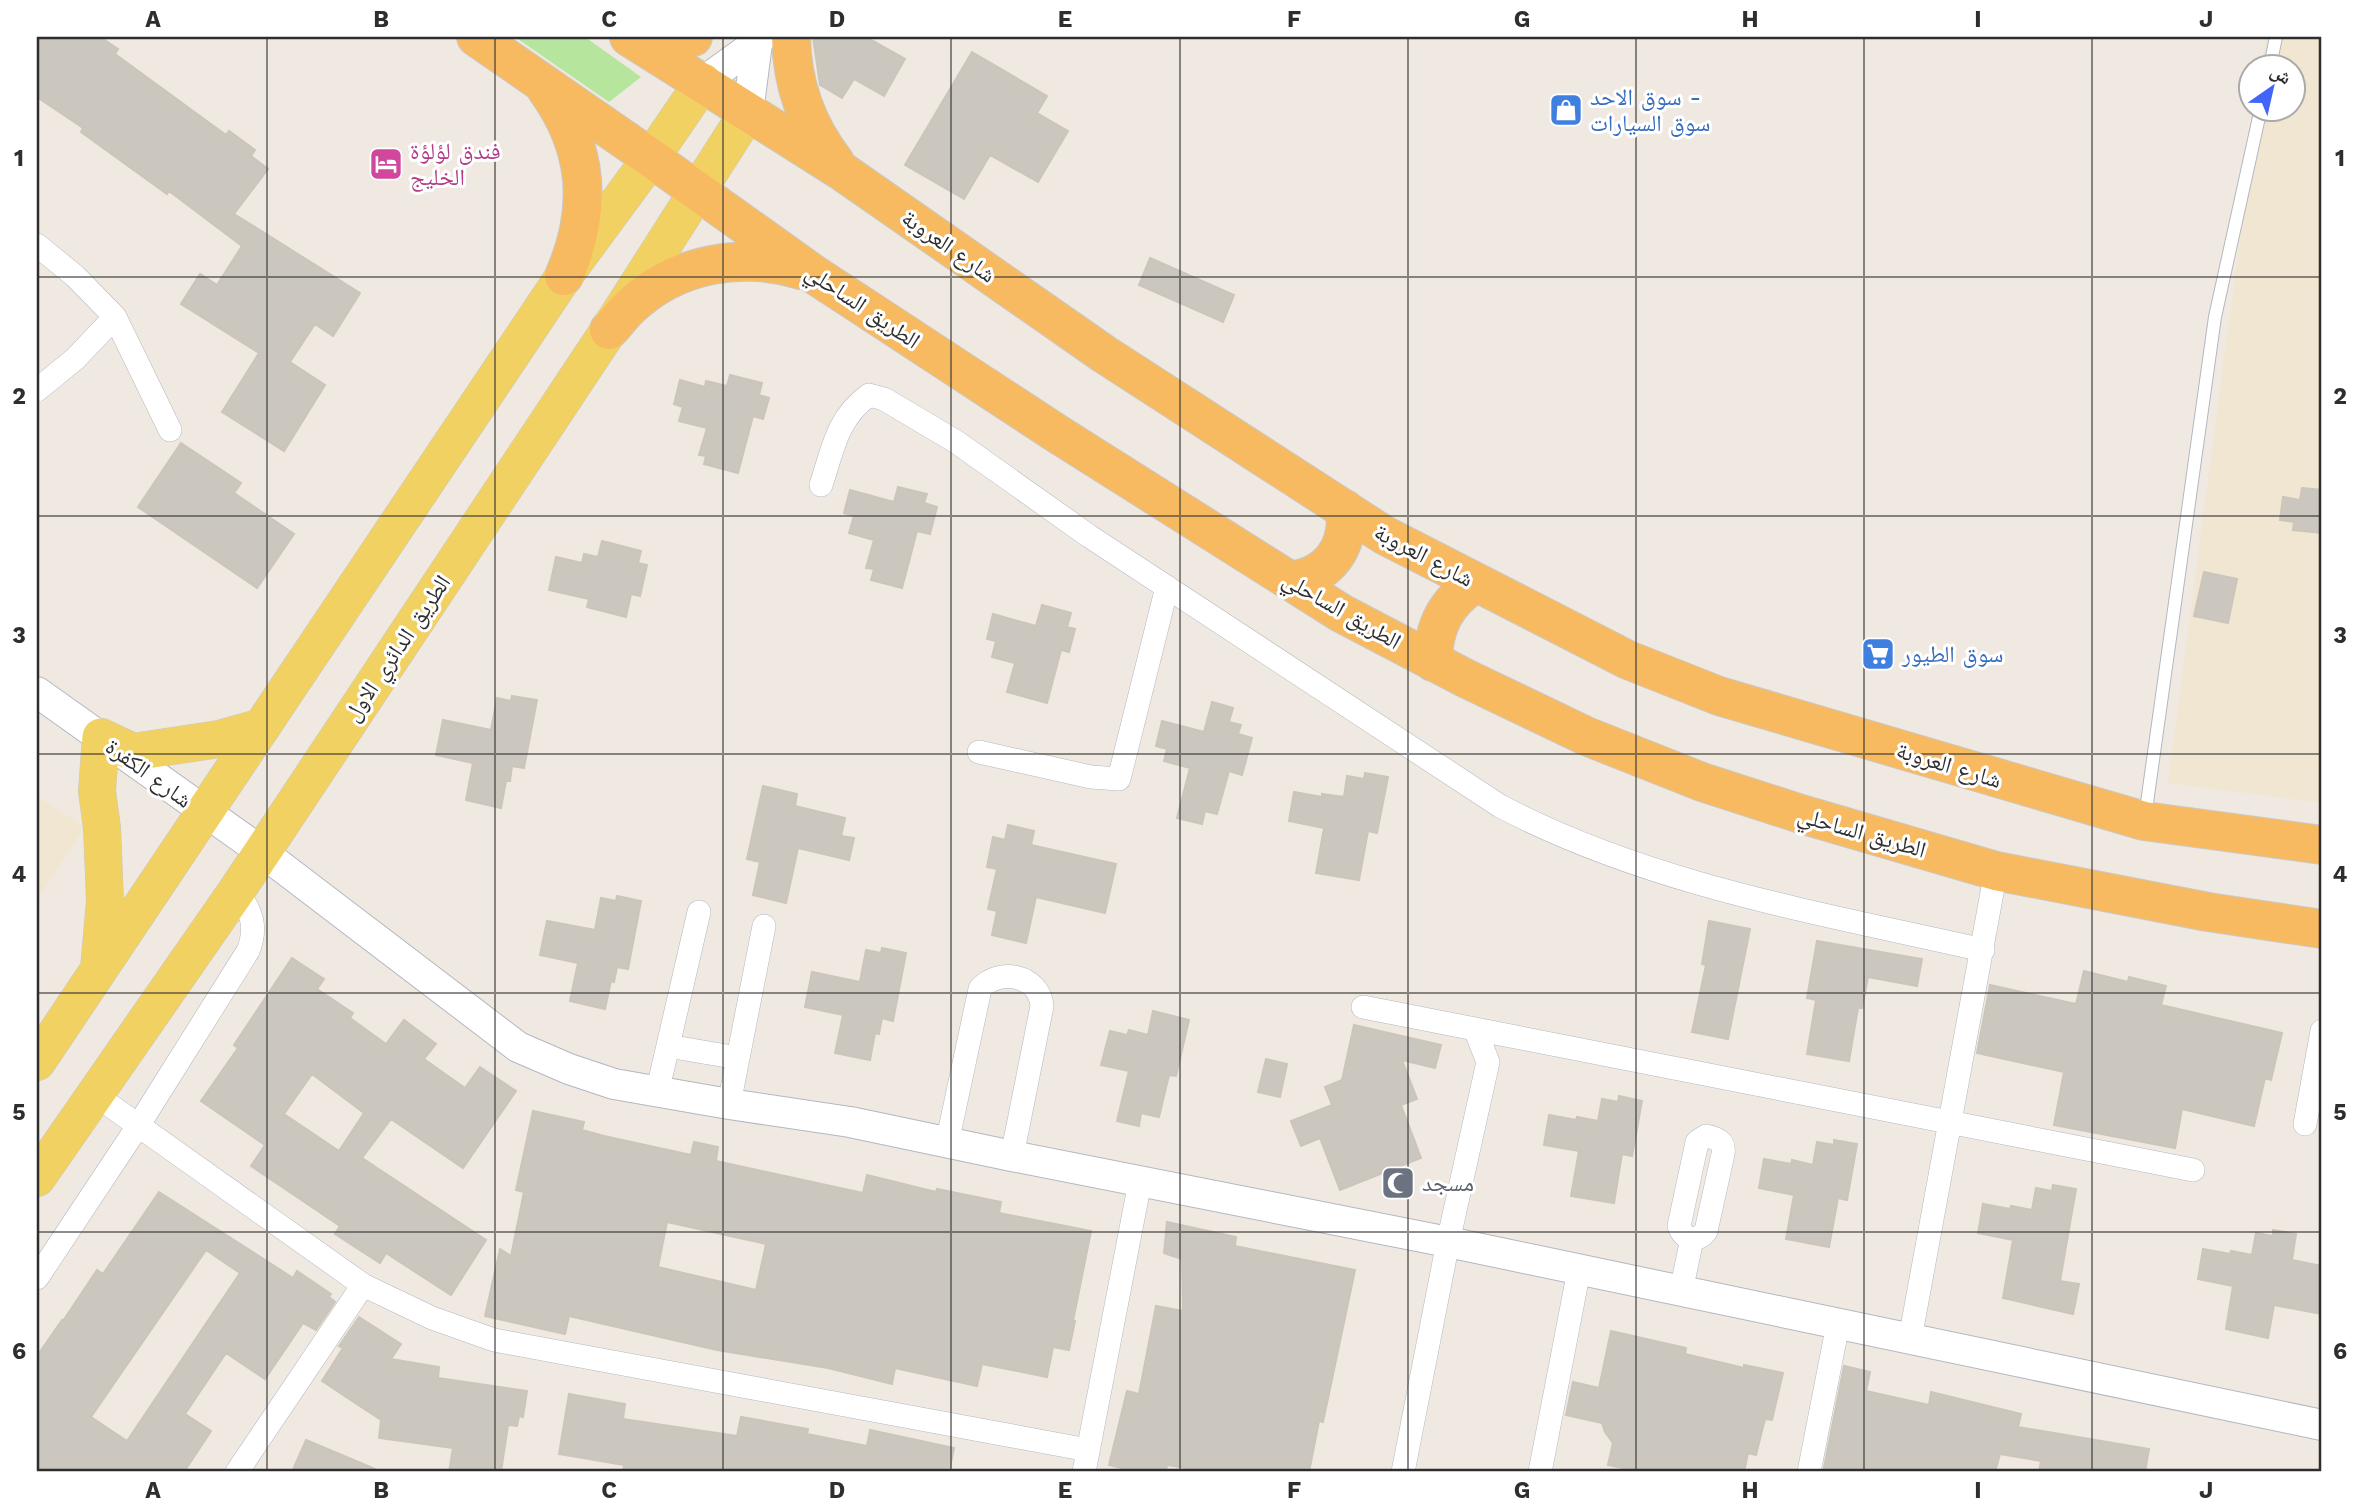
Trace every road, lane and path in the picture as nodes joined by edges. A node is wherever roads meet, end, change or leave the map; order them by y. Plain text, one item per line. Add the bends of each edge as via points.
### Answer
1 (476, 37) edge
2 (629, 37) edge
3 (648, 37) edge
4 (693, 37) edge
5 (770, 39) edge
6 (541, 82) junction
7 (704, 82) junction
8 (748, 112) junction
9 (2258, 122) edge
10 (652, 158) junction
11 (843, 172) junction
12 (697, 191) junction
13 (37, 246) edge
14 (815, 275) junction
15 (564, 276) junction
16 (115, 317) junction
17 (609, 330) junction
18 (37, 390) edge
19 (170, 430) dead end
20 (821, 485) dead end
21 (1345, 509) junction
22 (1290, 580) junction
23 (1476, 583) junction
24 (1167, 587) junction
25 (1433, 662) junction
26 (37, 692) edge
27 (262, 727) junction
28 (101, 737) junction
29 (979, 752) dead end
30 (205, 813) junction
31 (2144, 821) junction
32 (2322, 845) edge
33 (262, 852) junction
34 (1996, 871) junction
35 (237, 890) junction
36 (699, 912) dead end
37 (764, 926) dead end
38 (2322, 929) edge
39 (1983, 950) junction
40 (98, 972) junction
41 (1363, 1007) dead end
42 (1475, 1029) junction
43 (2322, 1031) edge
44 (668, 1046) junction
45 (738, 1058) junction
46 (37, 1062) edge
47 (657, 1093) junction
48 (94, 1094) junction
49 (729, 1104) junction
50 (1951, 1123) junction
51 (2305, 1124) dead end
52 (138, 1125) junction
53 (947, 1143) junction
54 (1012, 1156) junction
55 (2193, 1170) dead end
56 (37, 1178) edge
57 (1140, 1182) junction
58 (1692, 1239) dead end
59 (1448, 1242) junction
60 (1579, 1270) junction
61 (37, 1278) edge
62 (363, 1285) junction
63 (1681, 1291) junction
64 (1838, 1324) junction
65 (1910, 1339) junction
66 (2322, 1425) edge
67 (1086, 1461) edge
68 (237, 1472) edge
69 (1403, 1472) edge
70 (1540, 1472) edge
71 (1809, 1472) edge

1 - 6 highway, الطريق الساحلي
2 - 7 highway, شارع العروبة
3 - 4 highway
5 - 7 street
5 - 8 street
5 - 11 highway via 792,62 808,121
6 - 10 highway, الطريق الساحلي
6 - 15 highway via 568,126 582,175 581,227
7 - 8 highway, شارع العروبة
7 - 10 main road
8 - 11 highway, شارع العروبة
8 - 12 main road, الطريق الدائري الاول
9 - 31 lane via 2216,317
10 - 12 highway, الطريق الساحلي
10 - 15 main road
11 - 21 highway, شارع العروبة via 1104,354
12 - 14 highway, الطريق الساحلي
12 - 17 main road, الطريق الدائري الاول
13 - 16 street
14 - 17 highway via 751,261 687,271 657,286
14 - 22 highway, الطريق الساحلي
15 - 27 main road
16 - 18 street
16 - 19 street
17 - 33 main road, الطريق الدائري الاول
20 - 24 street via 842,423 853,407 869,396 884,398 955,440
21 - 22 highway via 1345,533 1337,555 1317,573
21 - 23 highway, شارع العروبة
22 - 25 highway, الطريق الساحلي
23 - 25 highway via 1444,612 1433,645
23 - 31 highway, شارع العروبة via 1628,660 1719,696
24 - 29 street via 1119,779
24 - 39 street via 1500,807 1546,831 1631,864 1765,901
25 - 34 highway, الطريق الساحلي via 1586,736 1702,782
26 - 28 street, شارع الكفرة
27 - 28 main road via 219,739 133,752
27 - 30 main road
28 - 30 street, شارع الكفرة
28 - 40 main road via 97,791 104,901
30 - 33 street, شارع الكفرة
30 - 40 main road
31 - 32 highway, شارع العروبة
33 - 35 main road, الطريق الدائري الاول
33 - 47 street, شارع الكفرة via 518,1046 569,1069
34 - 38 highway, الطريق الساحلي
34 - 39 street
35 - 48 main road, الطريق الدائري الاول
35 - 52 street via 253,922 248,951
36 - 44 street
37 - 45 street
39 - 50 street
40 - 46 main road
41 - 42 street
42 - 50 street
42 - 59 street via 1488,1062
43 - 51 street
44 - 45 street
44 - 47 street
45 - 49 street
47 - 49 street, شارع الكفرة
48 - 52 street
48 - 56 main road, الطريق الدائري الاول
49 - 53 street, شارع الكفرة
50 - 55 street
50 - 65 street
52 - 61 street
52 - 62 street
53 - 54 street, شارع الكفرة
53 - 54 street via 980,989 998,976 1028,981 1039,992 1042,1006
54 - 57 street, شارع الكفرة
57 - 59 street, شارع الكفرة
57 - 67 street
58 - 63 street
59 - 60 street, شارع الكفرة
59 - 69 street
60 - 63 street, شارع الكفرة
60 - 70 street
62 - 67 street via 432,1318 494,1340
62 - 68 street
63 - 64 street, شارع الكفرة
64 - 65 street, شارع الكفرة
64 - 71 street
65 - 66 street, شارع الكفرة

